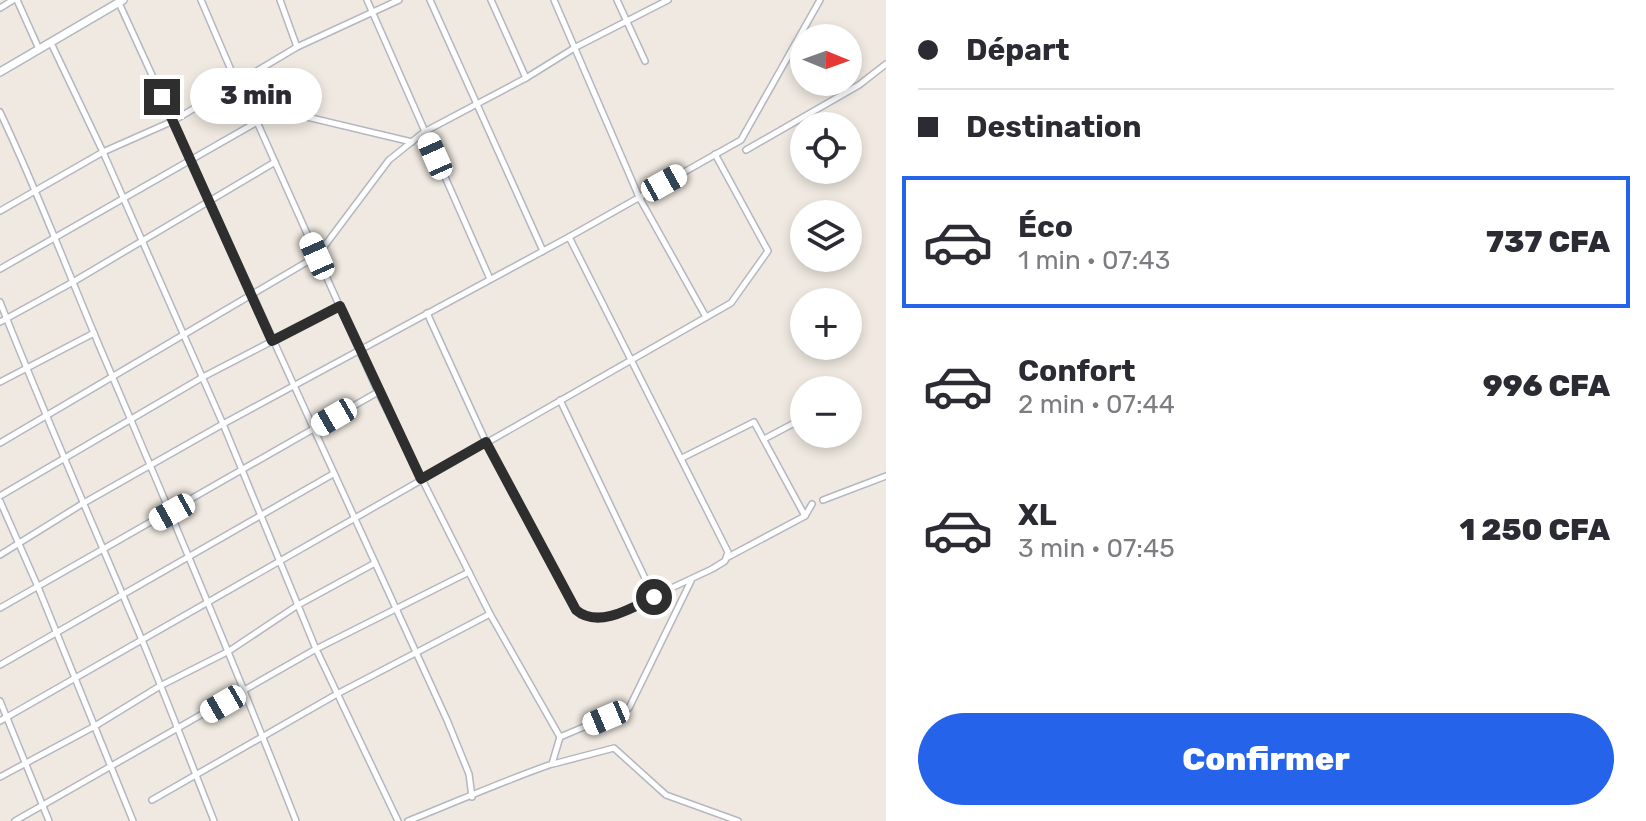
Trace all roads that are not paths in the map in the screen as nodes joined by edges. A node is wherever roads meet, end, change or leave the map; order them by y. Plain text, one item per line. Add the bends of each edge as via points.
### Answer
1 (15, 0) edge
2 (201, 0) edge
3 (280, 0) edge
4 (367, 0) edge
5 (399, 0) edge
6 (430, 0) edge
7 (491, 0) edge
8 (554, 0) edge
9 (617, 0) edge
10 (668, 0) edge
11 (820, 0) edge
12 (121, 1) edge
13 (0, 8) edge
14 (373, 14) junction
15 (628, 22) junction
16 (51, 43) junction
17 (297, 47) junction
18 (576, 47) junction
19 (39, 49) junction
20 (645, 61) dead end
21 (886, 64) edge
22 (0, 72) edge
23 (526, 78) junction
24 (237, 84) junction
25 (247, 103) junction
26 (477, 104) junction
27 (0, 112) edge
28 (173, 121) junction
29 (257, 122) junction
30 (424, 132) junction
31 (412, 142) junction
32 (746, 150) dead end
33 (103, 152) junction
34 (715, 154) junction
35 (190, 158) junction
36 (275, 162) junction
37 (37, 190) junction
38 (123, 197) junction
39 (639, 197) junction
40 (209, 201) junction
41 (0, 211) edge
42 (54, 236) junction
43 (569, 237) junction
44 (143, 241) junction
45 (543, 251) junction
46 (317, 256) junction
47 (0, 269) edge
48 (490, 279) junction
49 (73, 282) junction
50 (251, 295) junction
51 (0, 302) edge
52 (340, 306) junction
53 (427, 313) junction
54 (706, 317) junction
55 (6, 318) junction
56 (0, 322) edge
57 (94, 333) junction
58 (182, 335) junction
59 (272, 341) junction
60 (359, 350) junction
61 (632, 359) junction
62 (26, 367) junction
63 (113, 377) junction
64 (203, 377) junction
65 (0, 382) edge
66 (292, 386) junction
67 (378, 392) junction
68 (560, 400) junction
69 (45, 415) junction
70 (131, 420) junction
71 (223, 424) junction
72 (790, 425) edge
73 (313, 430) junction
74 (764, 439) junction
75 (486, 442) junction
76 (0, 443) edge
77 (682, 458) junction
78 (64, 459) junction
79 (151, 465) junction
80 (244, 470) junction
81 (333, 474) junction
82 (886, 476) edge
83 (421, 479) junction
84 (0, 498) edge
85 (823, 500) dead end
86 (82, 504) junction
87 (812, 504) dead end
88 (172, 512) junction
89 (261, 515) junction
90 (805, 516) junction
91 (354, 517) junction
92 (19, 545) junction
93 (104, 550) junction
94 (0, 555) edge
95 (190, 557) junction
96 (727, 557) junction
97 (280, 561) junction
98 (375, 563) junction
99 (469, 572) junction
100 (691, 579) junction
101 (38, 587) junction
102 (123, 596) junction
103 (654, 597) junction
104 (209, 604) junction
105 (298, 605) junction
106 (0, 608) edge
107 (396, 609) junction
108 (490, 614) junction
109 (56, 633) junction
110 (142, 639) junction
111 (316, 649) junction
112 (229, 651) junction
113 (415, 651) junction
114 (0, 665) edge
115 (73, 677) junction
116 (160, 686) junction
117 (245, 691) junction
118 (337, 694) junction
119 (0, 701) edge
120 (7, 717) junction
121 (0, 721) edge
122 (95, 726) junction
123 (179, 729) junction
124 (263, 737) junction
125 (560, 737) junction
126 (26, 762) junction
127 (552, 764) junction
128 (110, 767) junction
129 (196, 776) junction
130 (0, 777) edge
131 (472, 797) junction
132 (152, 800) dead end
133 (43, 804) junction
134 (15, 821) edge
135 (49, 821) edge
136 (133, 821) edge
137 (214, 821) edge
138 (296, 821) edge
139 (398, 821) edge
140 (408, 821) edge
141 (738, 821) edge

1 - 13 street
1 - 19 street
2 - 24 street
3 - 17 street
4 - 14 street
5 - 14 street
6 - 26 street
7 - 23 street
8 - 18 street
9 - 15 street
10 - 15 street
11 - 34 street via 741,140
12 - 16 street
12 - 28 street
14 - 17 street
14 - 30 street
15 - 18 street
15 - 20 street
16 - 19 street
16 - 33 street
17 - 24 street
18 - 23 street
18 - 39 street
19 - 22 street
21 - 32 street
23 - 26 street
24 - 25 street
24 - 28 street
25 - 29 street
25 - 31 street
26 - 30 street
26 - 45 street
27 - 37 street
28 - 33 street
28 - 35 street
29 - 35 street
29 - 36 street
30 - 31 street
30 - 48 street
31 - 46 street via 389,160
33 - 37 street
33 - 38 street
34 - 39 street
34 - 54 street via 768,251 731,303
35 - 38 street
35 - 40 street
36 - 40 street
36 - 46 street
37 - 41 street
37 - 42 street
38 - 42 street
38 - 44 street
39 - 43 street
39 - 54 street
40 - 44 street
40 - 50 street
42 - 47 street
42 - 49 street
43 - 45 street
43 - 61 street
44 - 49 street
44 - 58 street
45 - 48 street
46 - 50 street
46 - 52 street
48 - 53 street
49 - 55 street
49 - 57 street
50 - 58 street
50 - 59 street
51 - 55 street
52 - 59 street
52 - 60 street
53 - 60 street
53 - 75 street
54 - 61 street
55 - 56 street
55 - 62 street
57 - 62 street
57 - 63 street
58 - 63 street
58 - 64 street
59 - 64 street
59 - 66 street
60 - 66 street
60 - 67 street
61 - 68 street
61 - 77 street
62 - 65 street
62 - 69 street
63 - 69 street
63 - 70 street
64 - 70 street
64 - 71 street
66 - 71 street
66 - 73 street
67 - 73 street
67 - 83 street
68 - 75 street
68 - 103 street
69 - 76 street
69 - 78 street
70 - 78 street
70 - 79 street
71 - 79 street
71 - 80 street
72 - 74 street
73 - 80 street
73 - 81 street
74 - 77 street via 754,422
74 - 90 street
75 - 83 street
75 - 103 street via 576,610 601,618
77 - 96 street
78 - 84 street
78 - 86 street
79 - 86 street
79 - 88 street
80 - 88 street
80 - 89 street
81 - 89 street
81 - 91 street
82 - 85 street
83 - 91 street
83 - 99 street
84 - 92 street
86 - 92 street
86 - 93 street
87 - 90 street
88 - 93 street
88 - 95 street
89 - 95 street
89 - 97 street
90 - 96 street
91 - 97 street
91 - 98 street
92 - 94 street
92 - 101 street
93 - 101 street
93 - 102 street
95 - 102 street
95 - 104 street
96 - 100 street
97 - 104 street
97 - 105 street
98 - 105 street
98 - 107 street
99 - 107 street
99 - 108 street
100 - 103 street
100 - 125 street via 629,708
101 - 106 street
101 - 109 street
102 - 109 street
102 - 110 street
104 - 110 street
104 - 112 street
105 - 111 street
105 - 112 street
107 - 111 street
107 - 113 street
108 - 113 street
108 - 125 street
109 - 114 street
109 - 115 street
110 - 115 street
110 - 116 street
111 - 117 street
111 - 118 street
112 - 116 street
112 - 117 street
113 - 118 street
113 - 131 street via 469,774
115 - 120 street
115 - 122 street
116 - 122 street
116 - 123 street
117 - 123 street
117 - 124 street
118 - 124 street
118 - 139 street
119 - 120 street
120 - 121 street
120 - 126 street
122 - 126 street
122 - 128 street
123 - 128 street
123 - 129 street
124 - 129 street
124 - 138 street
125 - 127 street
126 - 130 street
126 - 133 street
127 - 131 street
127 - 141 street via 614,748 666,795
128 - 133 street
128 - 136 street
129 - 132 street
129 - 137 street
131 - 140 street
133 - 134 street
133 - 135 street

